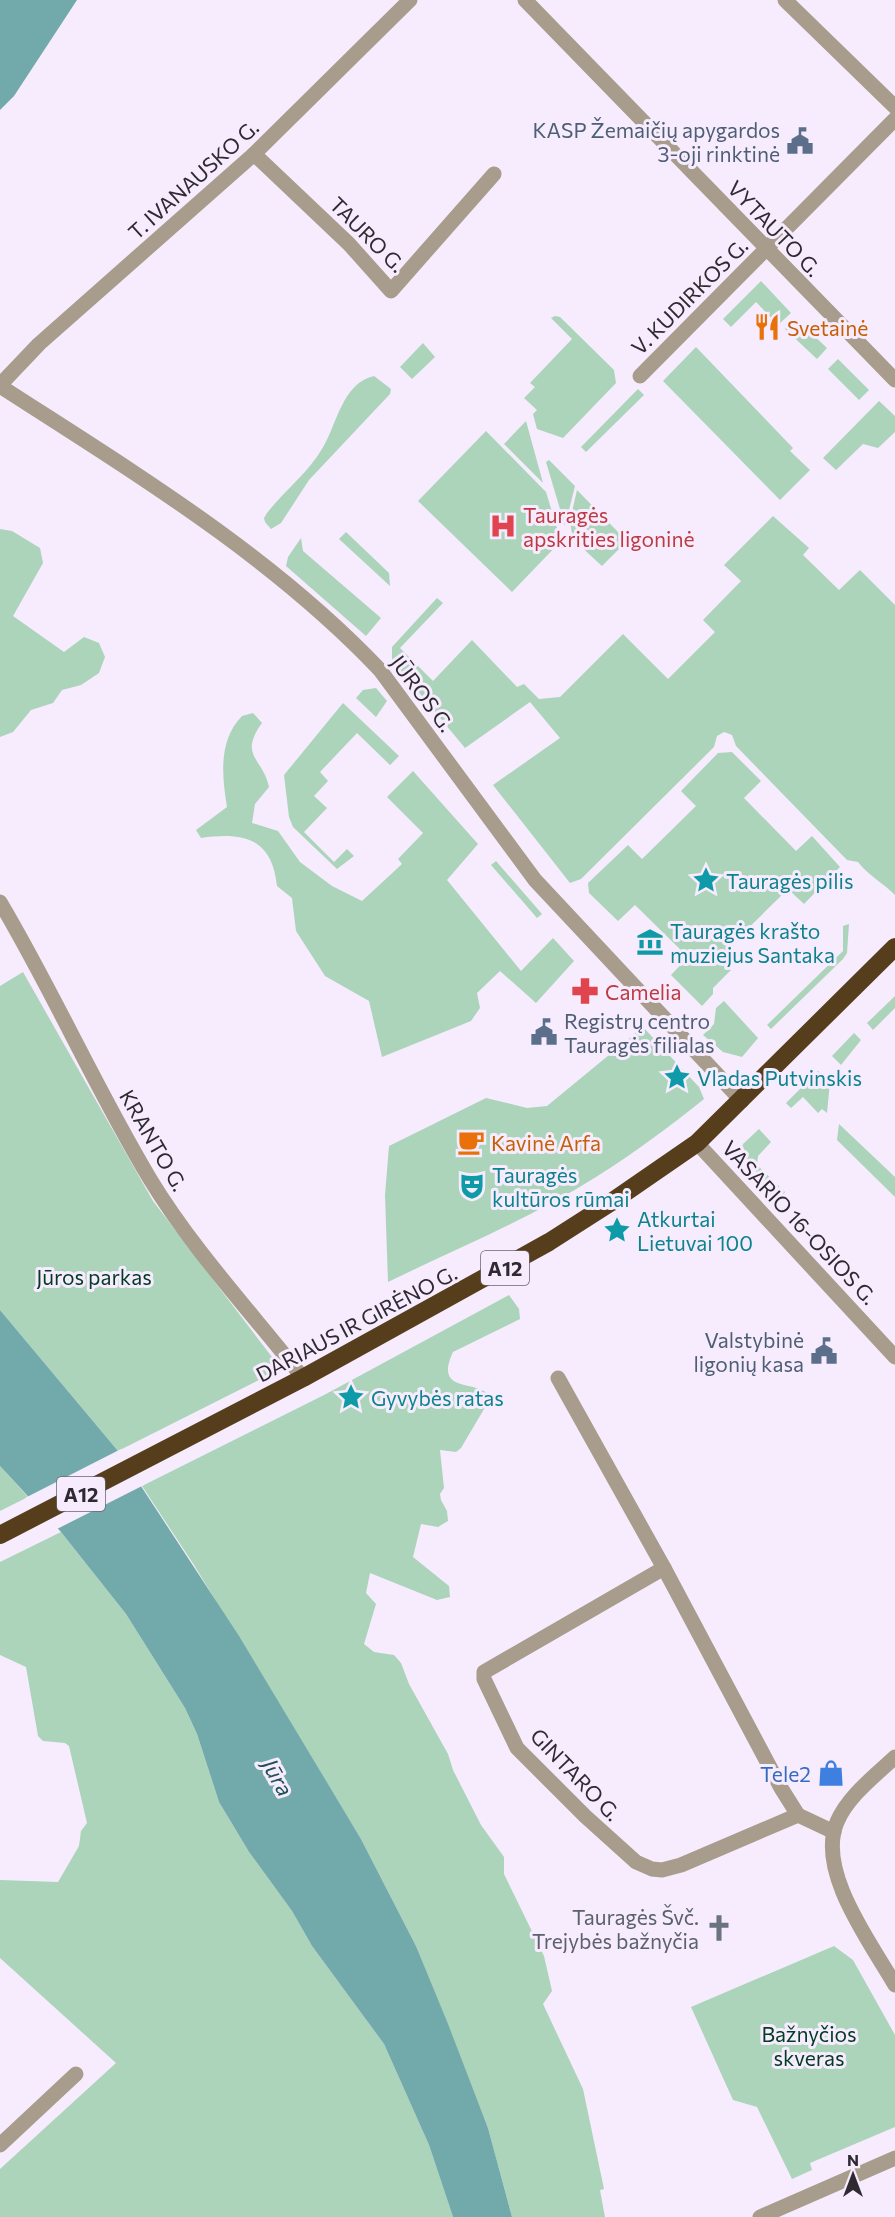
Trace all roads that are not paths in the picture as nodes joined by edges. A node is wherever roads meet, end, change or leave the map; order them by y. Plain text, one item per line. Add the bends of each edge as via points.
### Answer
1 (410, 0) edge
2 (525, 0) edge
3 (785, 0) edge
4 (895, 107) edge
5 (895, 119) edge
6 (254, 154) junction
7 (494, 174) dead end
8 (765, 249) junction
9 (640, 376) dead end
10 (895, 380) edge
11 (0, 386) edge
12 (0, 902) edge
13 (895, 947) edge
14 (742, 1101) junction
15 (698, 1143) junction
16 (895, 1357) edge
17 (303, 1378) junction
18 (558, 1378) dead end
19 (0, 1535) edge
20 (664, 1568) junction
21 (895, 1757) edge
22 (798, 1815) junction
23 (834, 1832) junction
24 (895, 1985) edge
25 (76, 2074) dead end
26 (0, 2145) edge
27 (895, 2158) edge
28 (760, 2217) edge

1 - 6 street, T. IVANAUSKO G.
2 - 8 street, VYTAUTO G.
3 - 4 street
5 - 8 street, V. KUDIRKOS G.
6 - 7 street, TAURO G. via 342,237 391,291
6 - 11 street, T. IVANAUSKO G. via 39,344
8 - 9 street, V. KUDIRKOS G.
8 - 10 street, VYTAUTO G.
11 - 14 street, JŪROS G. via 191,510 359,648 380,670 535,880
12 - 17 street, KRANTO G. via 151,1180 199,1248
13 - 14 highway, DARIAUS IR GIRĖNO G. / A12
14 - 15 highway, DARIAUS IR GIRĖNO G. / A12
15 - 16 street, VASARIO 16-OSIOS G.
15 - 17 highway, DARIAUS IR GIRĖNO G. / A12 via 549,1242
17 - 19 highway, DARIAUS IR GIRĖNO G. / A12
18 - 20 street
20 - 22 street
20 - 22 street, GINTARO G. via 484,1672 483,1679 517,1748 627,1855 652,1869 681,1865
21 - 23 street via 851,1800
22 - 23 street
23 - 24 street via 831,1852 835,1871
25 - 26 street
27 - 28 street

